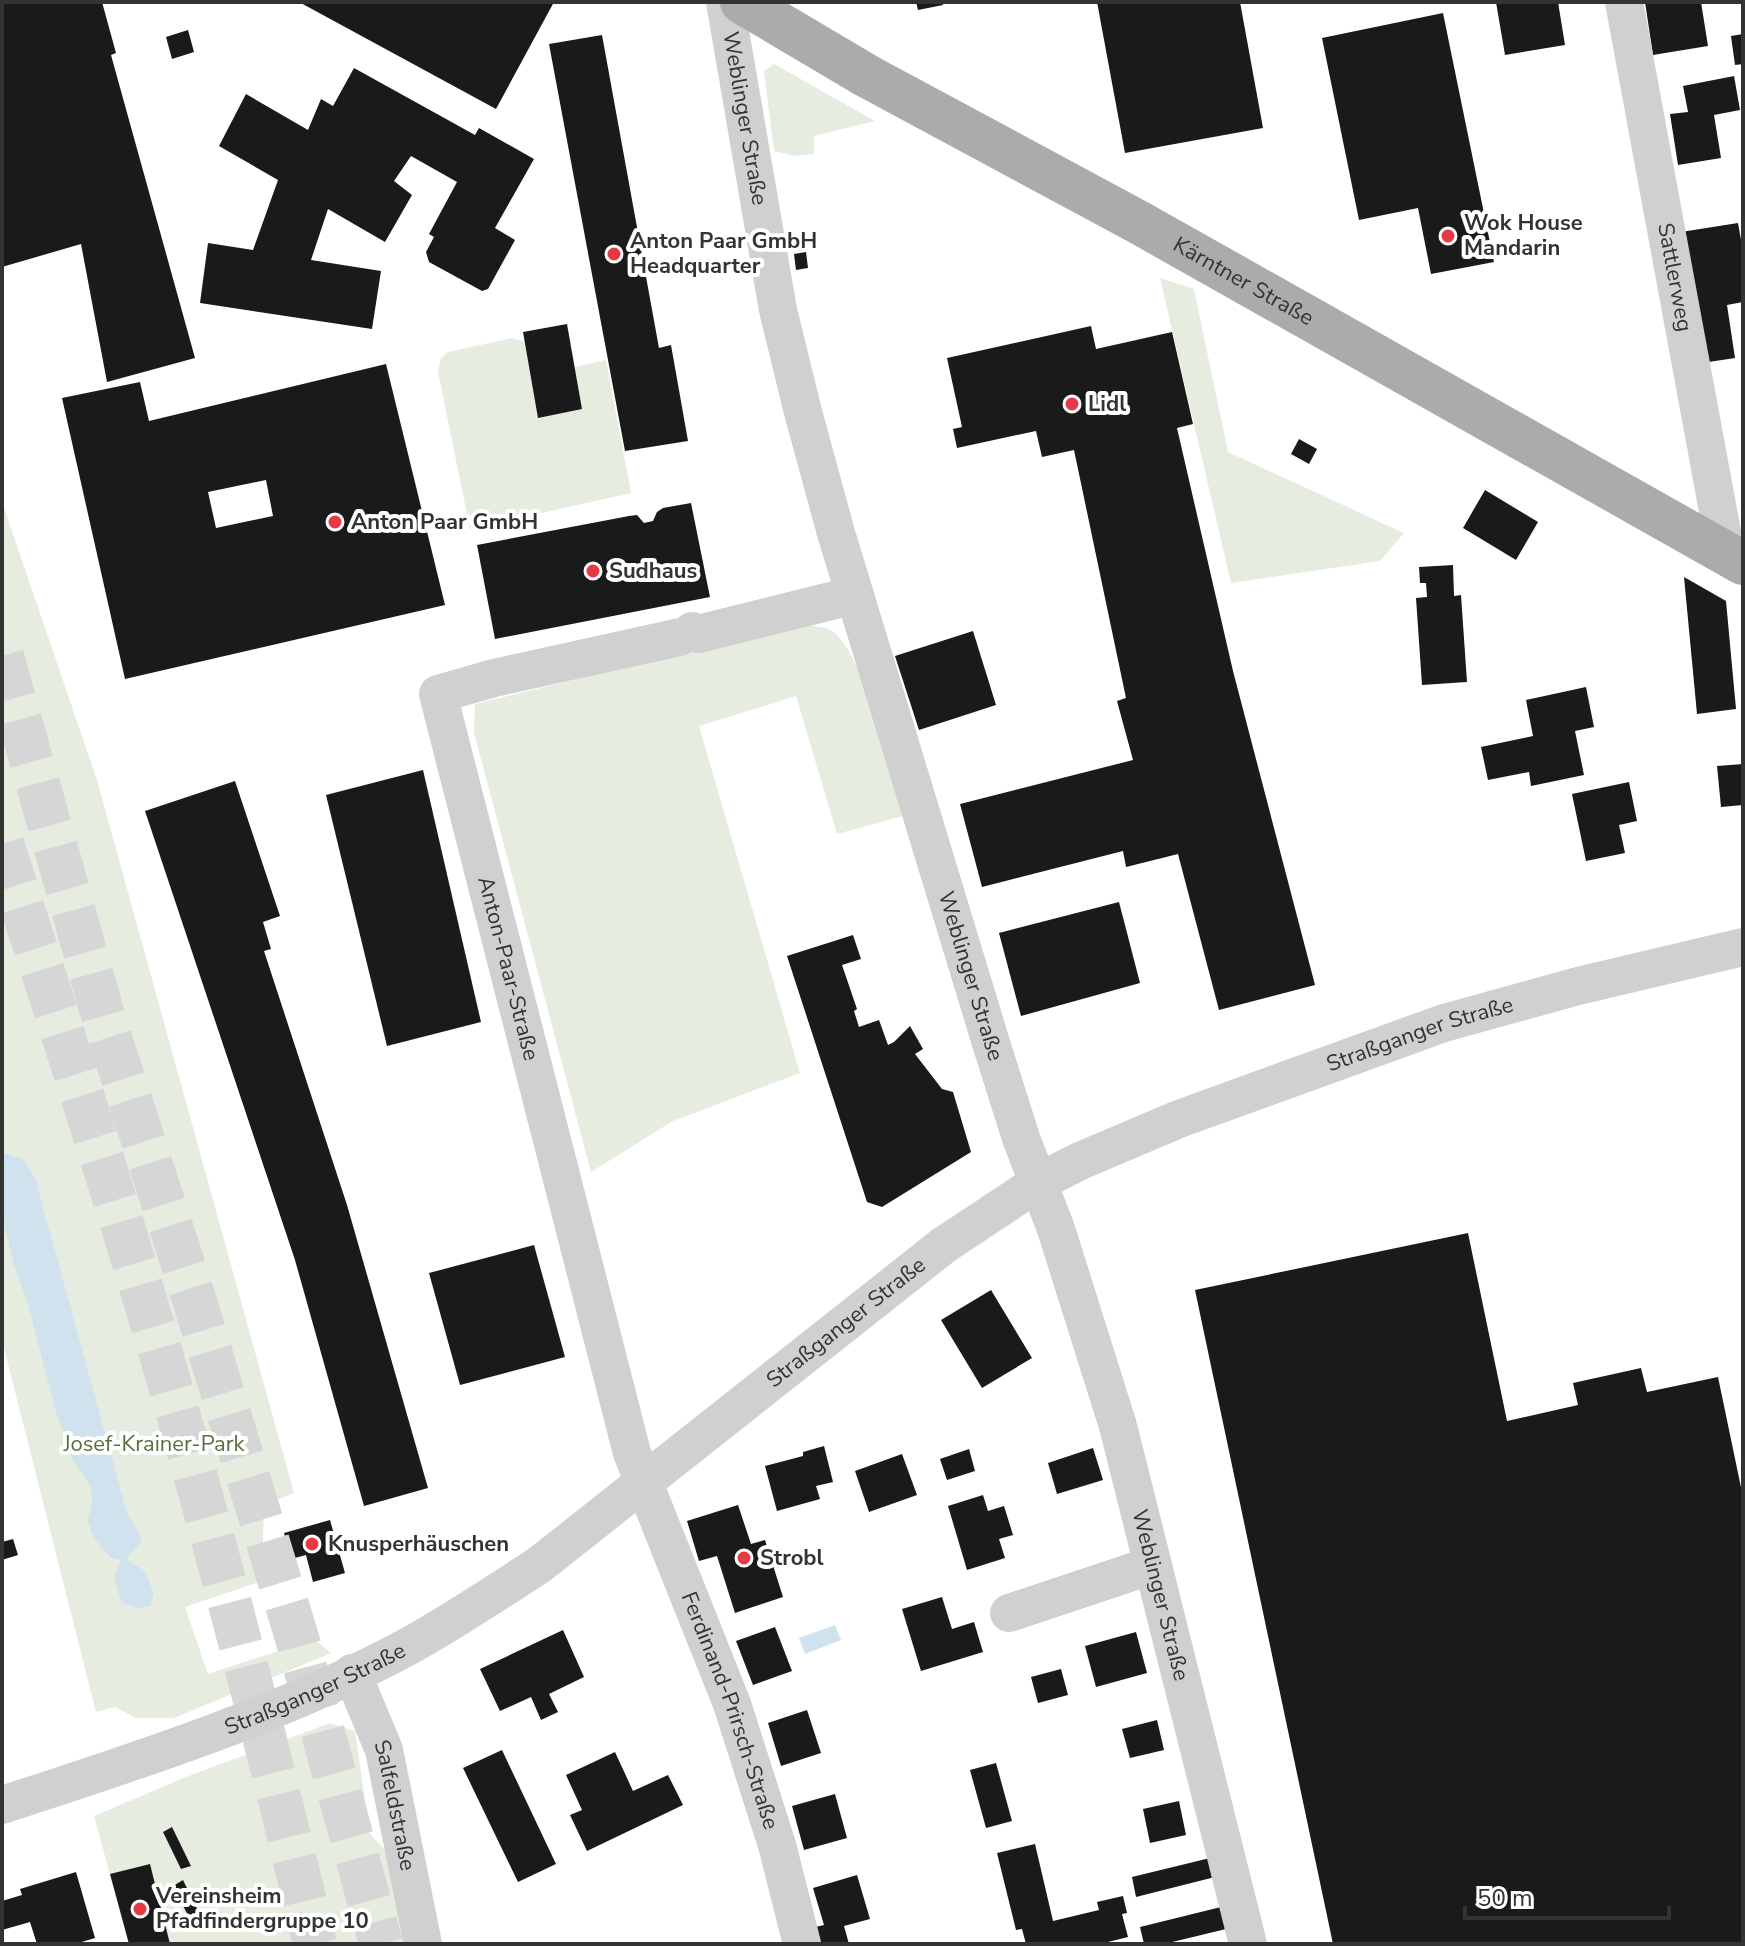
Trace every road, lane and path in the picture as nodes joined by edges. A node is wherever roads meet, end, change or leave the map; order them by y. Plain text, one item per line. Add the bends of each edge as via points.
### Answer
1 (725, 2) edge
2 (742, 2) edge
3 (1624, 2) edge
4 (1735, 558) edge
5 (855, 595) junction
6 (1743, 947) edge
7 (1039, 1182) junction
8 (644, 1482) junction
9 (1153, 1565) junction
10 (1009, 1613) dead end
11 (352, 1673) junction
12 (2, 1805) edge
13 (423, 1944) edge
14 (802, 1944) edge
15 (1248, 1944) edge

1 - 5 street, Weblinger Straße via 778,310
2 - 4 main road, Kärntner Straße
3 - 4 street, Sattlerweg
5 - 7 street, Weblinger Straße via 991,1043
5 - 8 street, Anton-Paar-Straße via 438,694 611,1377
6 - 7 street, Straßganger Straße via 1444,1023 1179,1119
7 - 8 street, Straßganger Straße via 944,1245
7 - 9 street, Weblinger Straße via 1118,1426
8 - 11 street, Straßganger Straße via 539,1565 477,1606
8 - 14 street, Ferdinand-Prirsch-Straße via 732,1704
9 - 10 street
9 - 15 street, Weblinger Straße
11 - 12 street, Straßganger Straße via 247,1721
11 - 13 street, Salfeldstraße via 384,1750

